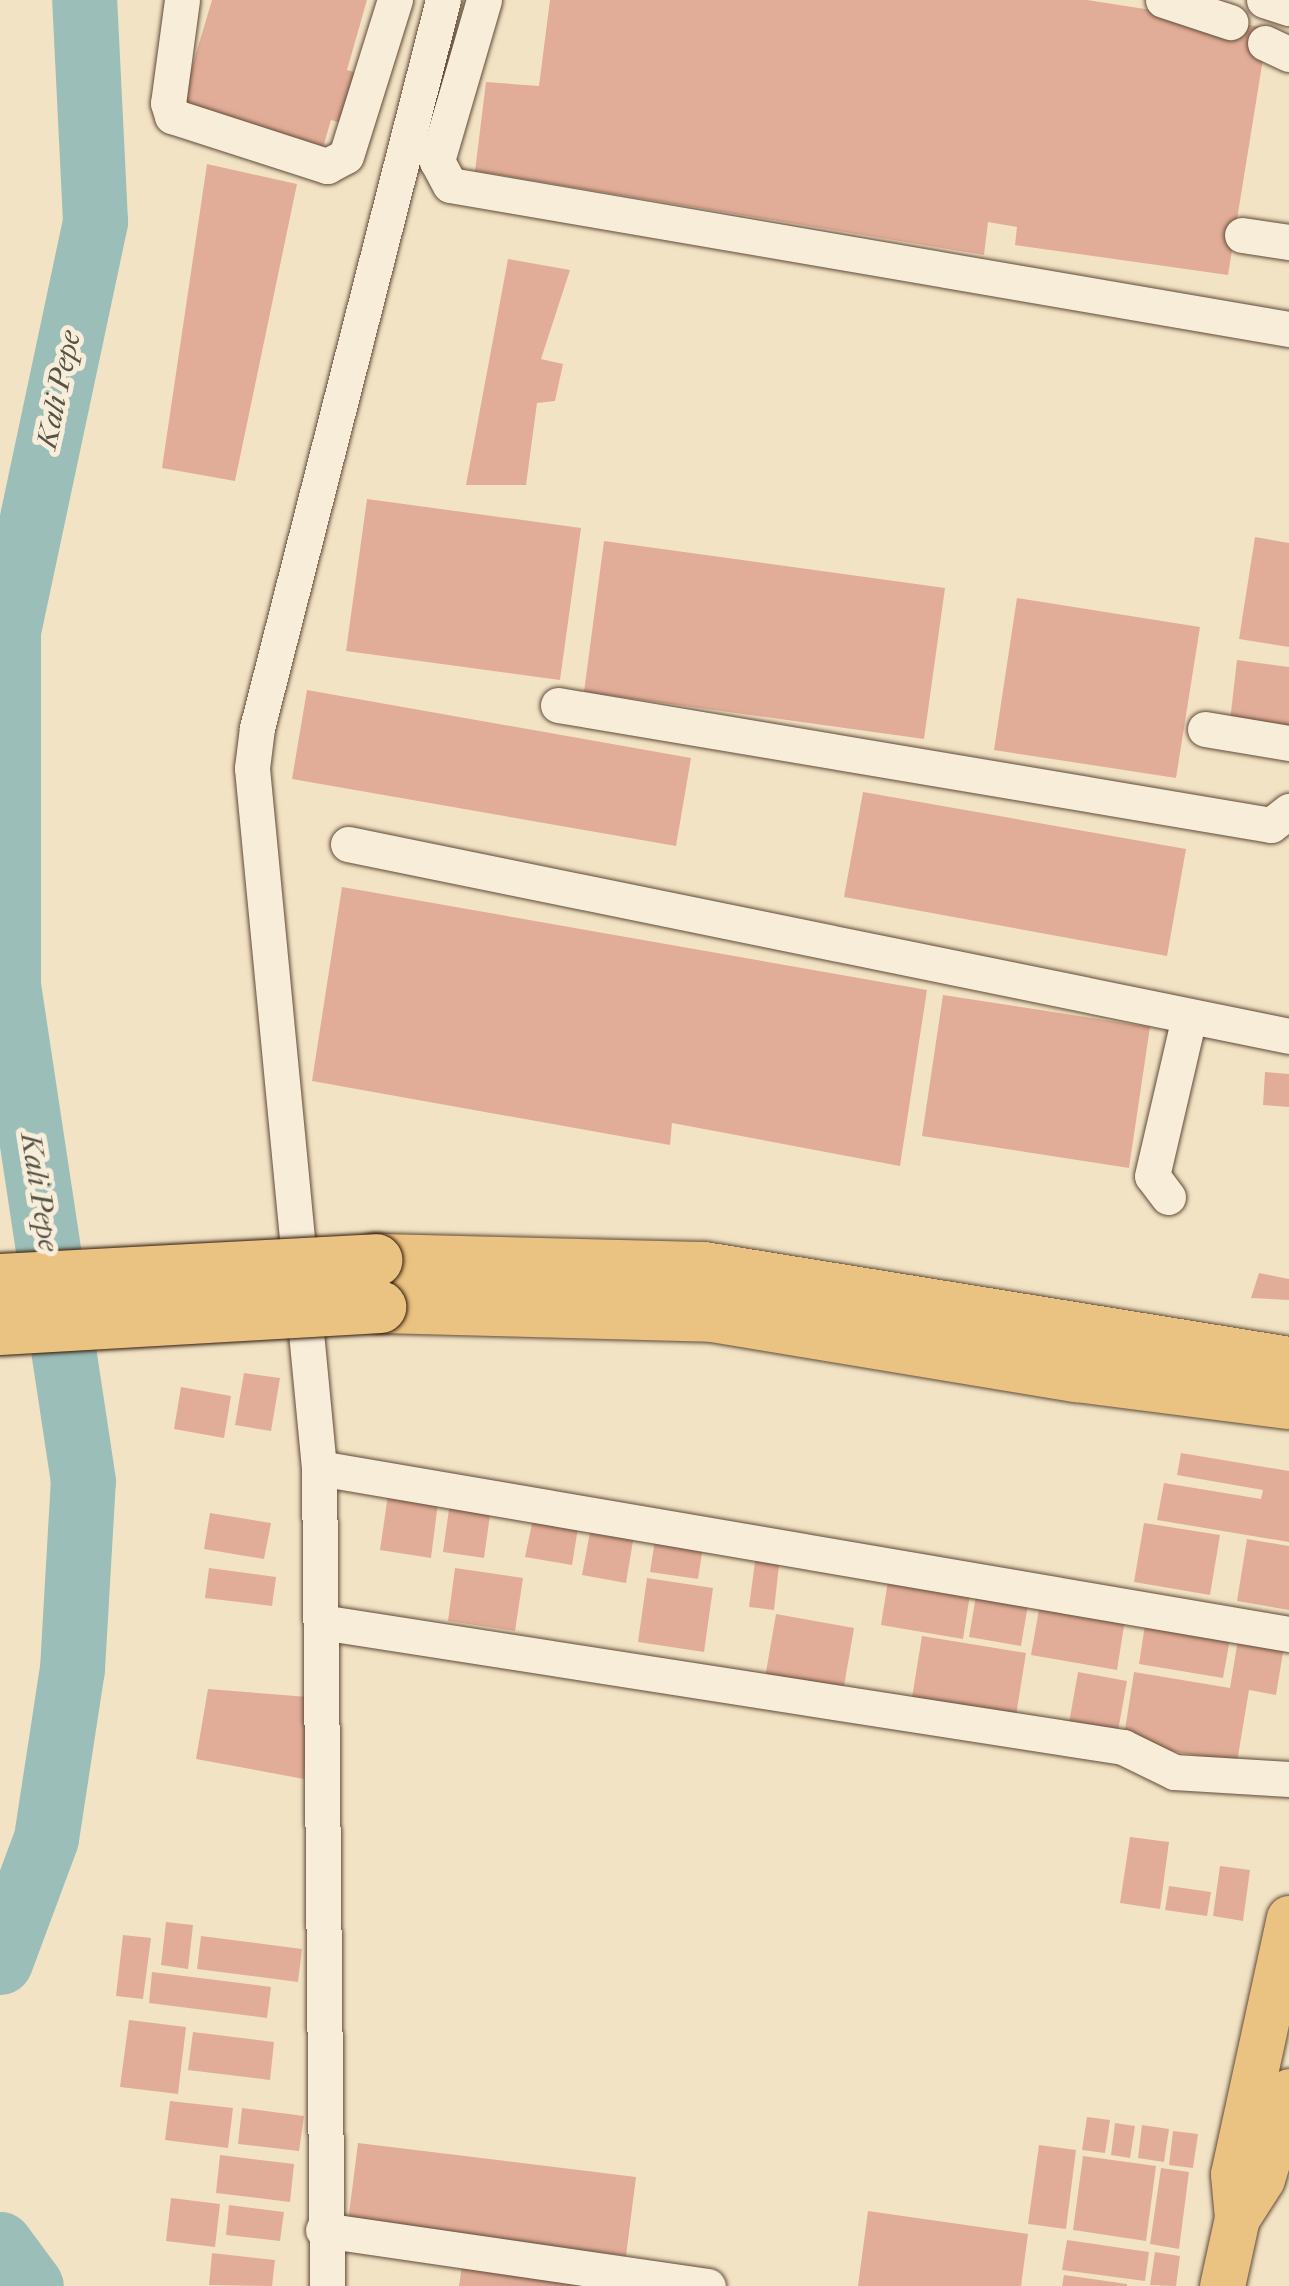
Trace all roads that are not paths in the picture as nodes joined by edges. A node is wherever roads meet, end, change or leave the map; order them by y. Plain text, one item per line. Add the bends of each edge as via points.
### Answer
1 (182, 0) edge
2 (395, 0) edge
3 (442, 0) edge
4 (484, 0) edge
5 (1163, 0) edge
6 (1264, 0) edge
7 (1289, 8) edge
8 (1230, 22) dead end
9 (1242, 235) dead end
10 (1289, 242) edge
11 (1289, 329) edge
12 (558, 705) dead end
13 (1206, 730) dead end
14 (1289, 743) edge
15 (1283, 823) edge
16 (348, 844) dead end
17 (1189, 1017) junction
18 (1289, 1036) edge
19 (1168, 1197) dead end
20 (0, 1280) edge
21 (378, 1284) junction
22 (0, 1328) edge
23 (1282, 1383) edge
24 (319, 1468) junction
25 (320, 1622) junction
26 (1289, 1634) edge
27 (1289, 1778) edge
28 (1289, 1918) edge
29 (1289, 2091) edge
30 (1238, 2218) junction
31 (324, 2230) junction
32 (327, 2286) edge
33 (708, 2286) edge
34 (1222, 2286) edge

1 - 2 street via 168,104 172,116 327,166 346,156
3 - 24 street via 276,650 252,768
4 - 11 street via 436,162 450,185
5 - 8 street
6 - 7 street
9 - 10 street
12 - 15 street
13 - 14 street
16 - 17 street
17 - 18 street
17 - 19 street via 1152,1176
20 - 21 highway, bridge
21 - 22 highway, bridge
21 - 23 highway
24 - 25 street
24 - 26 street
25 - 27 street via 1122,1747 1160,1769
25 - 31 street
28 - 30 main road via 1233,2174
29 - 30 main road via 1262,2179
30 - 34 main road
31 - 32 street
31 - 33 street

